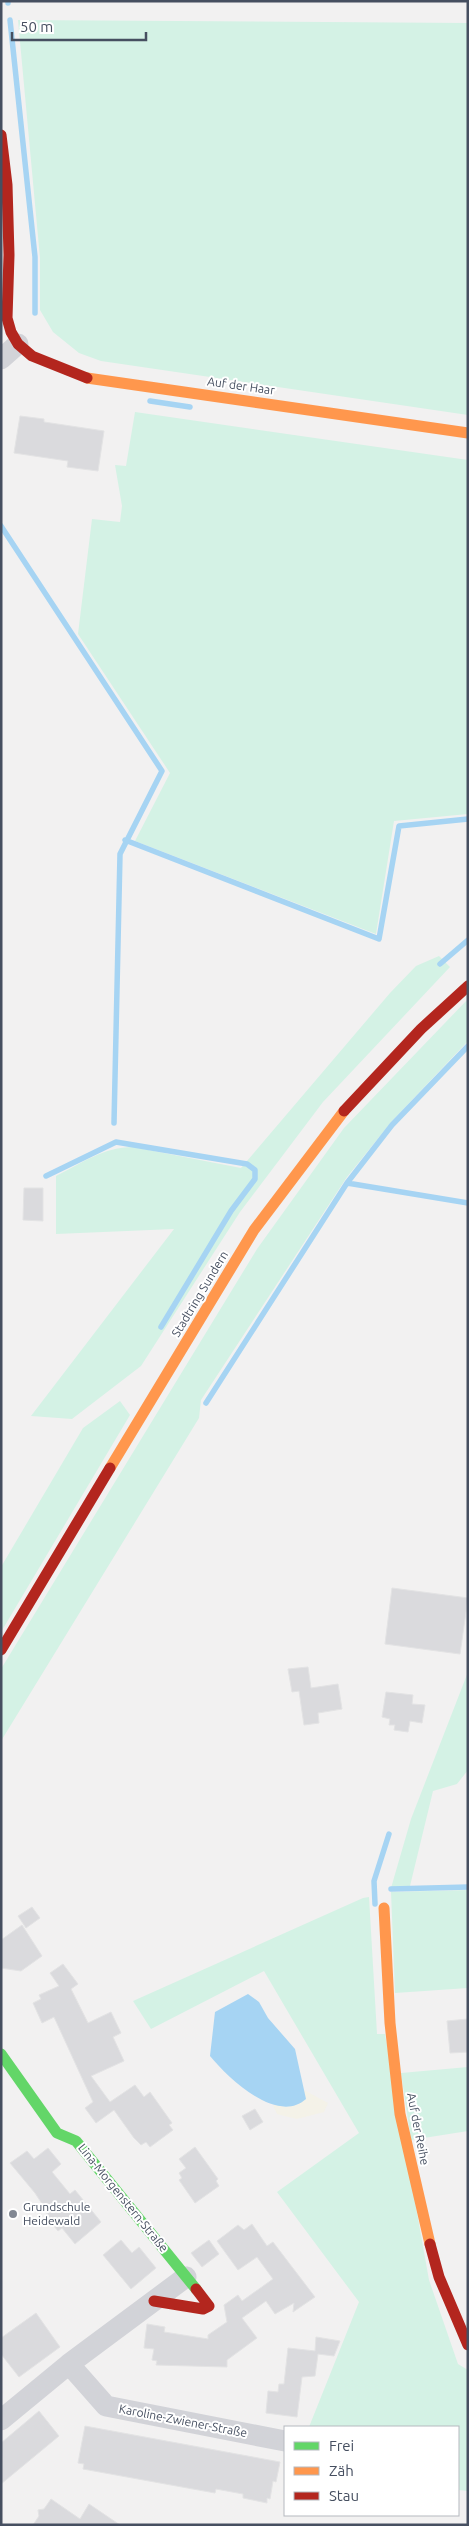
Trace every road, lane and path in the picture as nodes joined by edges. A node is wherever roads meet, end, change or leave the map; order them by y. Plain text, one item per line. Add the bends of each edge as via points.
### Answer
1 (1, 135) edge
2 (18, 344) junction
3 (1, 359) edge
4 (468, 432) edge
5 (468, 986) edge
6 (1, 1650) edge
7 (384, 1908) dead end
8 (1, 2054) edge
9 (186, 2277) junction
10 (154, 2301) junction
11 (468, 2345) edge
12 (69, 2364) junction
13 (1, 2420) edge
14 (284, 2441) edge

1 - 2 street via 7,185 7,318
2 - 3 street
2 - 4 street, Auf der Haar via 32,356 88,378
5 - 6 street, Stadtring Sundern via 421,1029 340,1115 254,1230
7 - 11 street, Auf der Reihe via 390,2023 400,2114 439,2277
8 - 9 street, Lina-Morgenstern-Straße via 57,2132 76,2141
9 - 10 street
9 - 10 street, Lina-Morgenstern-Straße via 210,2306 203,2309
10 - 12 street
12 - 13 street
12 - 14 street, Karoline-Zwiener-Straße via 106,2406

